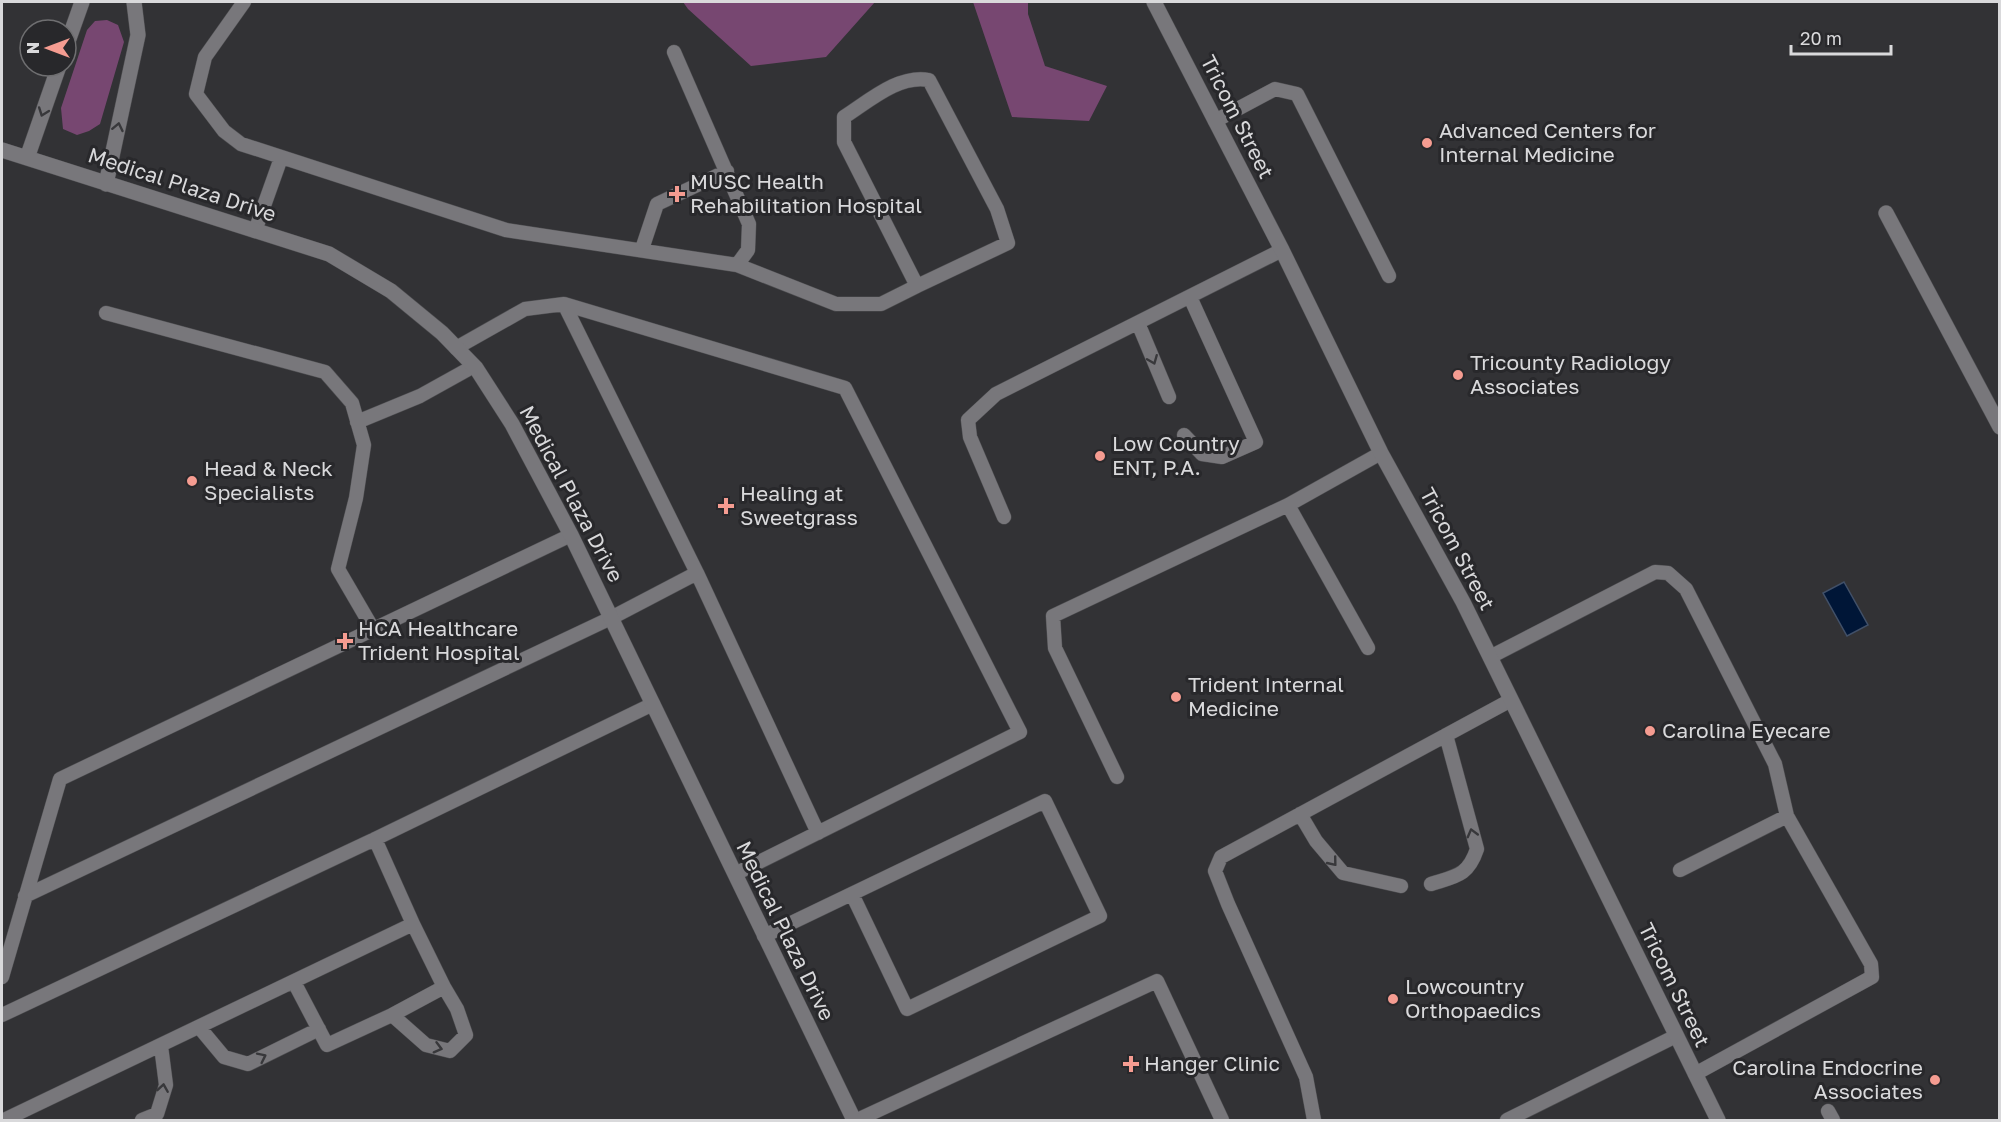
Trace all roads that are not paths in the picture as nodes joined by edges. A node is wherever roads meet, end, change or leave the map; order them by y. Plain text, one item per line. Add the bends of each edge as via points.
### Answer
1 (82, 2) edge
2 (134, 2) edge
3 (244, 2) edge
4 (1154, 2) edge
5 (76, 18) edge
6 (674, 52) dead end
7 (55, 78) edge
8 (1215, 121) junction
9 (2, 150) edge
10 (27, 158) junction
11 (281, 158) junction
12 (727, 171) junction
13 (106, 184) junction
14 (1886, 213) dead end
15 (255, 231) junction
16 (642, 249) junction
17 (1282, 250) junction
18 (737, 265) junction
19 (1389, 276) dead end
20 (917, 286) junction
21 (1190, 297) junction
22 (564, 304) junction
23 (106, 313) dead end
24 (1138, 323) junction
25 (456, 348) junction
26 (474, 366) junction
27 (1169, 397) dead end
28 (357, 422) junction
29 (2000, 427) edge
30 (1184, 435) dead end
31 (1381, 453) junction
32 (1288, 505) junction
33 (1004, 517) dead end
34 (571, 535) junction
35 (697, 573) junction
36 (611, 618) junction
37 (373, 629) junction
38 (1368, 648) dead end
39 (1490, 657) junction
40 (1511, 700) junction
41 (653, 704) junction
42 (1446, 735) junction
43 (1117, 777) dead end
44 (1300, 814) junction
45 (1787, 816) junction
46 (818, 832) junction
47 (375, 839) junction
48 (1680, 870) dead end
49 (735, 874) junction
50 (1431, 884) dead end
51 (1401, 886) dead end
52 (852, 894) junction
53 (26, 896) junction
54 (413, 924) junction
55 (765, 936) junction
56 (2, 978) edge
57 (294, 982) junction
58 (444, 987) junction
59 (2, 1015) edge
60 (392, 1015) junction
61 (199, 1027) junction
62 (319, 1029) junction
63 (1676, 1036) junction
64 (161, 1046) junction
65 (1695, 1074) junction
66 (6, 1120) edge
67 (142, 1120) edge
68 (856, 1120) edge
69 (1222, 1120) edge
70 (1314, 1120) edge
71 (1507, 1120) edge
72 (1718, 1120) edge

1 - 5 street
13 -> 2 street via 138,35
3 - 11 lane via 205,57 196,94 224,131 241,144
4 - 8 street, Tricom Street
6 - 12 lane
7 -> 10 street
8 - 17 street, Tricom Street
8 - 19 lane via 1275,89 1297,94
9 - 10 street, Medical Plaza Drive
10 - 13 street, Medical Plaza Drive
11 - 15 lane
11 - 16 lane via 506,230
12 - 16 lane via 657,204
12 - 18 lane via 749,224 748,250
13 - 15 street, Medical Plaza Drive
14 - 29 street
15 - 25 street, Medical Plaza Drive via 329,254 391,291
16 - 18 lane
17 - 21 lane
17 - 31 street, Tricom Street
18 - 20 lane via 836,304 880,304
20 - 20 lane via 844,142 844,117 906,80 919,78 929,80 997,209 1008,243
21 - 24 lane
21 - 30 lane via 1256,442 1222,457 1202,454
22 - 25 lane via 525,309
22 - 35 lane
22 - 46 lane via 845,388 1020,732
23 - 28 lane via 325,372 352,403
24 -> 27 lane
24 - 33 lane via 996,394 968,420 970,437
25 - 26 street, Medical Plaza Drive
26 - 28 lane via 420,396
26 - 34 street, Medical Plaza Drive via 512,424
28 - 37 lane via 364,445 356,498 338,569
31 - 32 lane
31 - 39 street, Tricom Street
32 - 38 lane
32 - 43 lane via 1053,616 1055,648
34 - 36 street, Medical Plaza Drive
34 - 37 lane
35 - 36 lane
35 - 46 lane
36 - 41 street, Medical Plaza Drive
36 - 53 lane
37 - 53 lane via 60,779
39 - 40 street, Tricom Street
39 - 45 lane via 1655,572 1668,573 1686,589 1774,764
40 - 42 lane
40 - 63 street, Tricom Street
41 - 47 lane
41 - 49 street, Medical Plaza Drive
42 - 44 lane
50 -> 42 lane via 1462,874 1477,849
44 -> 51 lane via 1342,873
44 - 70 lane via 1221,857 1215,871 1306,1077
45 - 48 lane
45 - 65 lane via 1871,964 1872,977
46 - 49 lane
47 - 54 lane
47 - 59 lane
49 - 55 street, Medical Plaza Drive
52 - 52 lane via 1046,801 1100,916 907,1010
52 - 55 lane
53 - 56 lane
54 - 57 lane
54 - 58 lane
55 - 68 street, Medical Plaza Drive
57 - 61 lane
57 - 62 lane
58 - 60 lane
60 -> 58 lane via 426,1045 450,1051 466,1035 458,1009
60 - 62 lane via 327,1045
61 -> 62 lane via 224,1057 248,1064
61 - 64 lane
63 - 65 street, Tricom Street
63 - 71 lane
64 - 66 lane
67 -> 64 lane via 157,1114 166,1085
65 - 72 street, Tricom Street
68 - 69 lane via 1156,981

